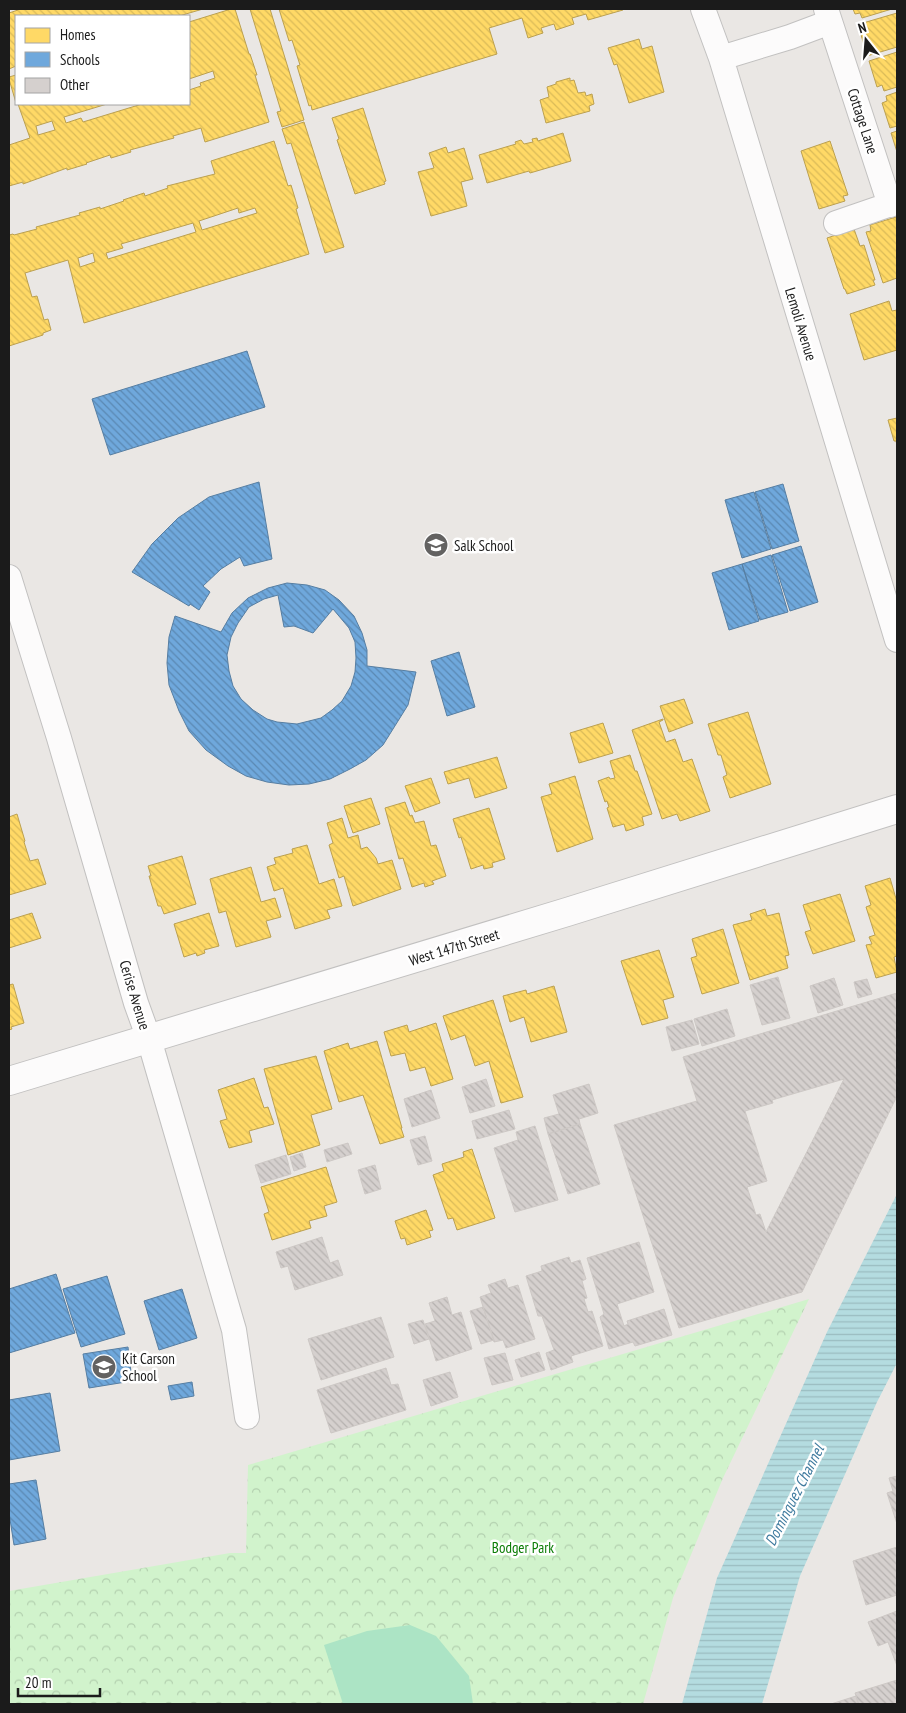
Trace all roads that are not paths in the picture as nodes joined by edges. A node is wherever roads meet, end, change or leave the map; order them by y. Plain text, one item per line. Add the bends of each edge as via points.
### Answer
1 (703, 9) edge
2 (828, 15) edge
3 (720, 58) junction
4 (894, 203) edge
5 (836, 223) dead end
6 (9, 577) edge
7 (897, 640) edge
8 (897, 809) edge
9 (149, 1039) junction
10 (9, 1082) edge
11 (247, 1417) dead end

1 - 3 street, Lemoli Avenue
2 - 3 street via 790,37
2 - 4 street, Cottage Lane
3 - 7 street, Lemoli Avenue
4 - 5 street
6 - 9 street, Cerise Avenue
8 - 9 street, West 147th Street
9 - 10 street, West 147th Street
9 - 11 street, Cerise Avenue via 234,1330

